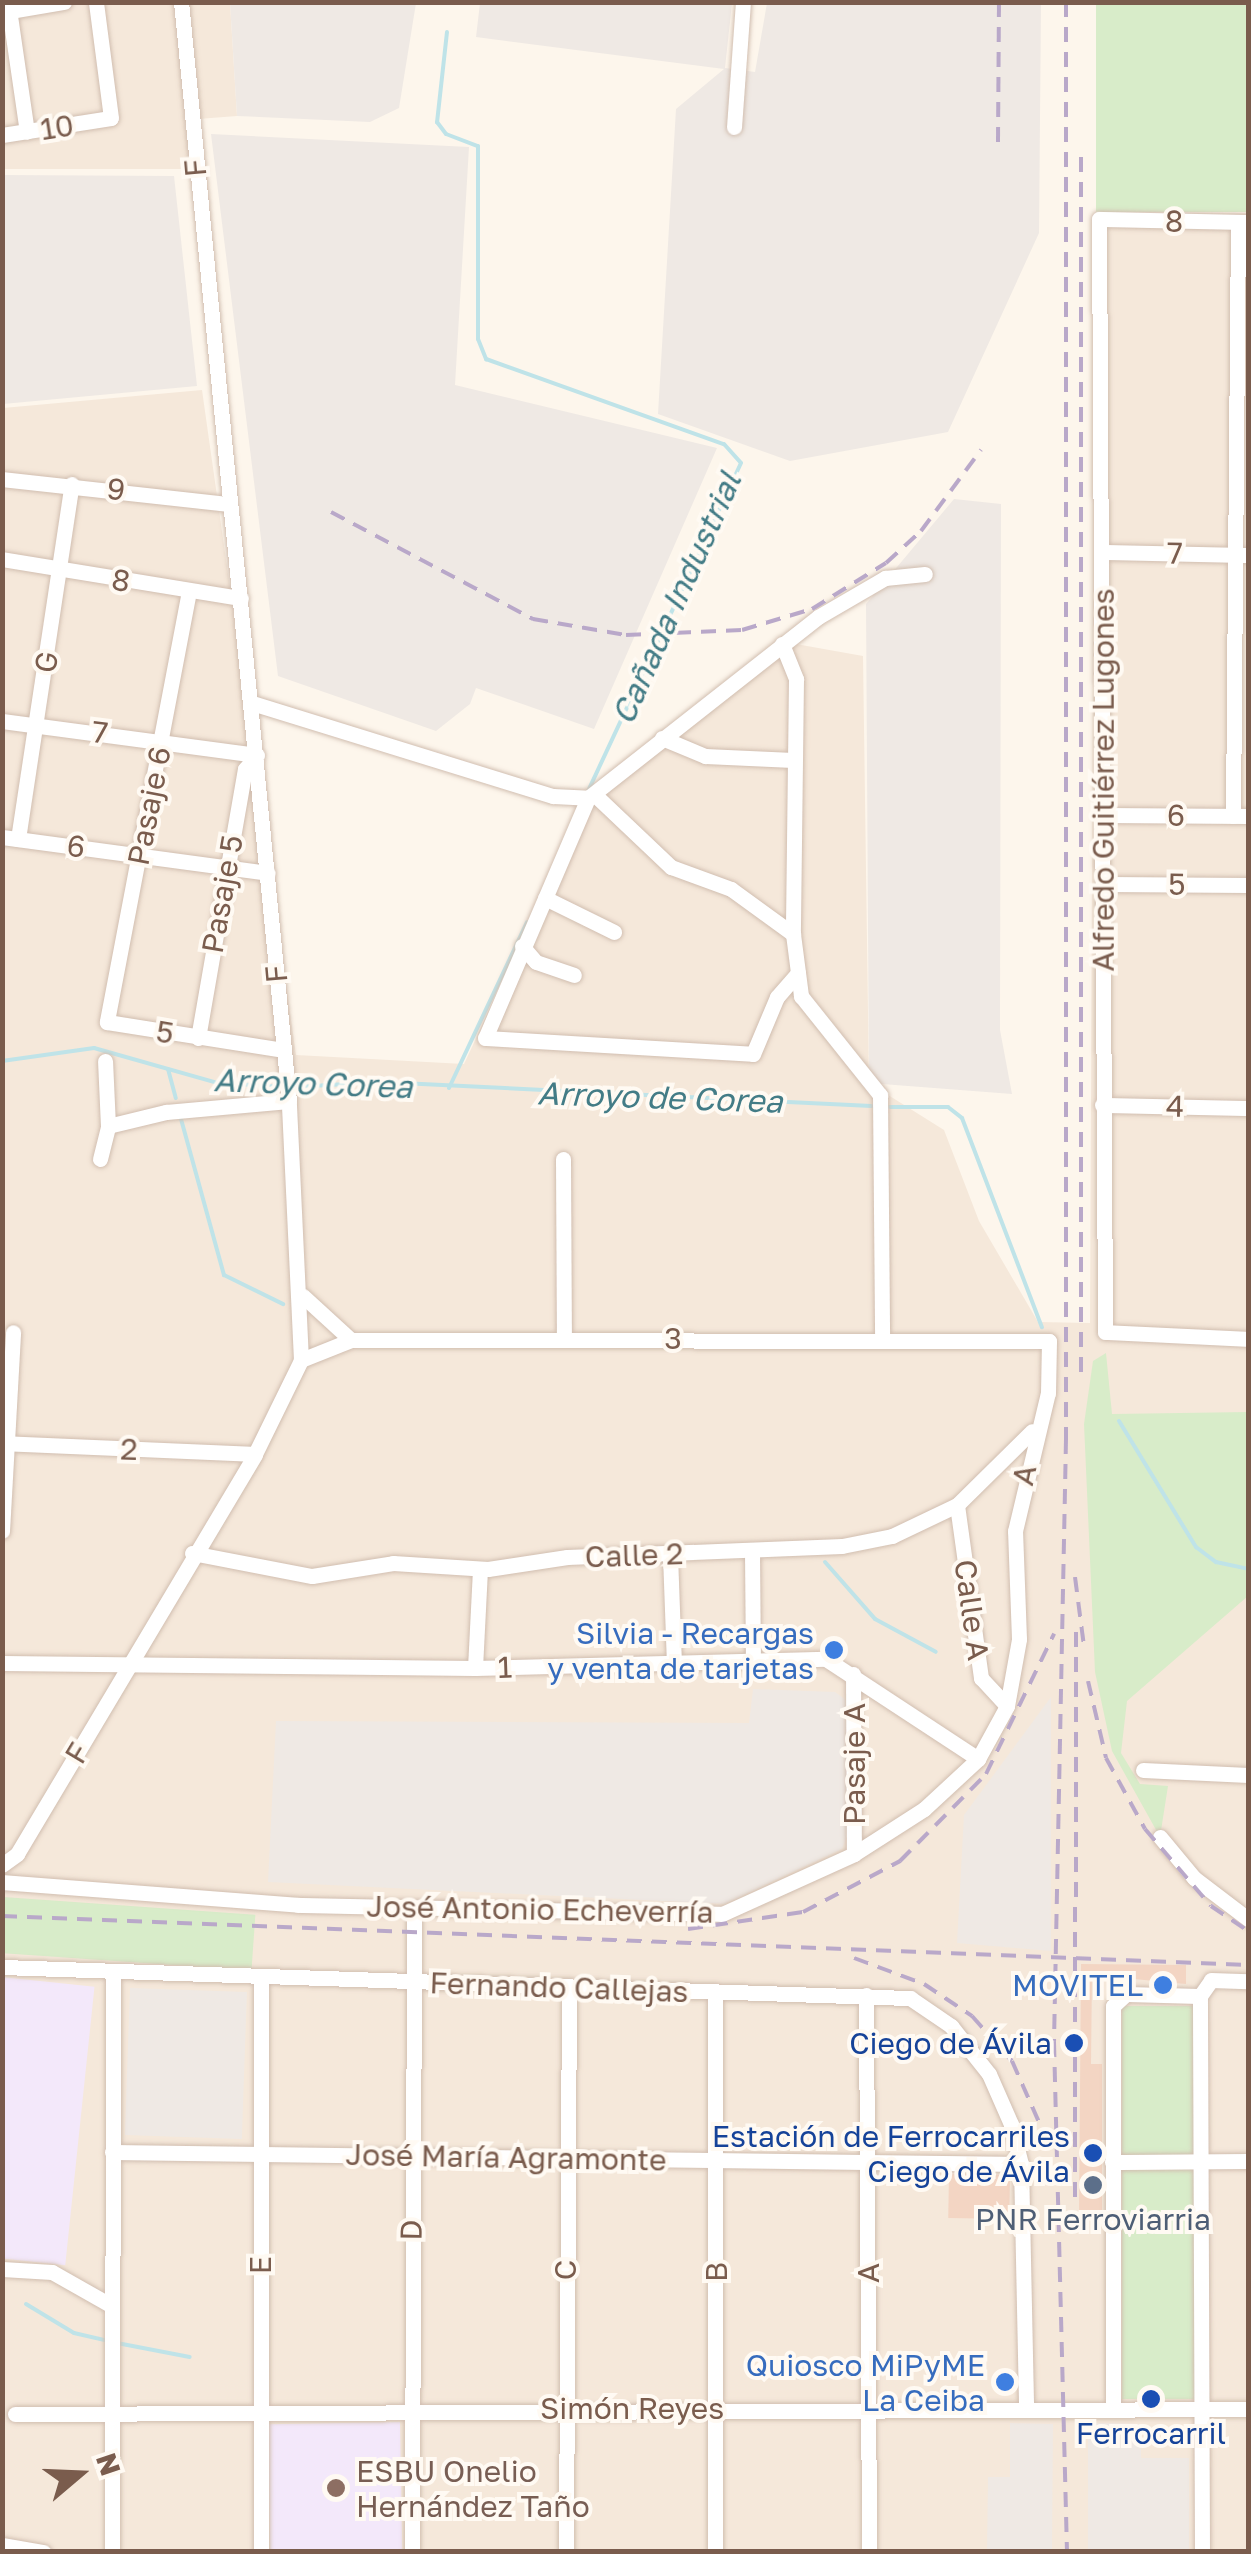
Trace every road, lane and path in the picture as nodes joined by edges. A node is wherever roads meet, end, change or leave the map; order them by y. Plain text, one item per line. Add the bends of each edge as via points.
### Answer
1 (64, 2) edge
2 (96, 2) edge
3 (181, 2) edge
4 (744, 2) edge
5 (7, 9) edge
6 (734, 127) dead end
7 (27, 132) junction
8 (2, 135) edge
9 (1099, 220) joint
10 (1243, 222) edge
11 (2, 478) edge
12 (72, 484) junction
13 (229, 504) junction
14 (1102, 552) junction
15 (1242, 555) edge
16 (2, 559) edge
17 (60, 570) junction
18 (925, 574) dead end
19 (189, 590) junction
20 (241, 598) junction
21 (782, 644) junction
22 (252, 703) junction
23 (2, 721) edge
24 (37, 725) junction
25 (662, 738) junction
26 (162, 740) junction
27 (256, 755) junction
28 (793, 760) junction
29 (591, 796) junction
30 (1104, 814) junction
31 (1241, 816) edge
32 (10, 838) edge
33 (140, 855) junction
34 (226, 866) junction
35 (268, 872) junction
36 (1106, 884) junction
37 (1248, 885) edge
38 (544, 898) junction
39 (614, 932) dead end
40 (793, 934) junction
41 (522, 946) junction
42 (798, 974) junction
43 (574, 975) dead end
44 (107, 1022) joint
45 (198, 1038) junction
46 (283, 1050) junction
47 (105, 1061) dead end
48 (289, 1101) junction
49 (1102, 1104) junction
50 (1248, 1108) edge
51 (108, 1126) junction
52 (100, 1159) dead end
53 (563, 1160) dead end
54 (303, 1296) junction
55 (14, 1332) dead end
56 (564, 1337) junction
57 (882, 1339) junction
58 (1248, 1339) edge
59 (351, 1340) junction
60 (1049, 1341) joint
61 (301, 1360) junction
62 (1038, 1424) junction
63 (5, 1444) edge
64 (255, 1454) junction
65 (957, 1505) junction
66 (2, 1531) edge
67 (752, 1552) junction
68 (192, 1554) junction
69 (670, 1555) junction
70 (480, 1570) junction
71 (753, 1659) junction
72 (674, 1663) junction
73 (2, 1664) edge
74 (128, 1667) junction
75 (475, 1668) junction
76 (854, 1674) junction
77 (1008, 1706) junction
78 (978, 1759) junction
79 (1143, 1770) dead end
80 (1248, 1775) edge
81 (1160, 1838) dead end
82 (854, 1854) junction
83 (2, 1866) edge
84 (2, 1882) edge
85 (414, 1908) junction
86 (1248, 1919) edge
87 (2, 1967) edge
88 (113, 1972) junction
89 (260, 1979) junction
90 (415, 1981) junction
91 (1248, 1981) edge
92 (569, 1988) junction
93 (716, 1992) junction
94 (866, 1994) junction
95 (1200, 1996) junction
96 (112, 2152) junction
97 (260, 2154) junction
98 (412, 2156) junction
99 (565, 2157) junction
100 (715, 2160) junction
101 (1200, 2160) junction
102 (1248, 2160) edge
103 (868, 2162) junction
104 (1112, 2162) junction
105 (1021, 2164) junction
106 (2, 2269) edge
107 (112, 2312) junction
108 (564, 2407) junction
109 (408, 2408) junction
110 (716, 2408) junction
111 (867, 2408) junction
112 (1026, 2408) junction
113 (1113, 2408) junction
114 (1201, 2408) junction
115 (1248, 2409) edge
116 (260, 2411) junction
117 (112, 2412) junction
118 (15, 2414) dead end
119 (2, 2545) edge
120 (43, 2552) edge
121 (112, 2552) edge
122 (261, 2552) edge
123 (412, 2552) edge
124 (566, 2552) edge
125 (715, 2552) edge
126 (869, 2552) edge
127 (1202, 2552) edge

1 - 5 street
2 - 7 street, 10 via 111,118
3 - 13 street, F
4 - 6 street
5 - 7 street
7 - 8 street, 10
9 - 10 street, 8
9 - 14 street, Alfredo Guitiérrez Lugones
10 - 15 street
11 - 12 street, 9
12 - 13 street, 9
12 - 17 street, G
13 - 20 street, F
14 - 15 street, 7
14 - 30 street, Alfredo Guitiérrez Lugones
15 - 31 street
16 - 17 street, 8
17 - 19 street, 8
17 - 24 street, G
18 - 21 street via 885,578
19 - 20 street, 8
19 - 26 street, Pasaje 6
20 - 22 street, F
21 - 25 street
21 - 28 street via 796,679
22 - 27 street, F
22 - 29 street via 552,796
23 - 24 street, 7
24 - 26 street, 7
24 - 32 street, G
25 - 28 street via 705,756
25 - 29 street
26 - 27 street, 7
26 - 33 street, Pasaje 6
27 - 34 street, Pasaje 5 via 245,768
27 - 35 street, F
28 - 40 street
29 - 38 street
29 - 40 street via 671,867 730,888
30 - 31 street, 6
30 - 36 street, Alfredo Guitiérrez Lugones
32 - 33 street, 6
33 - 34 street, 6
33 - 44 street, Pasaje 6
34 - 35 street, 6
34 - 45 street, Pasaje 5
35 - 46 street, F
36 - 37 street, 5
36 - 49 street, Alfredo Guitiérrez Lugones
38 - 39 street
38 - 41 street
40 - 42 street
41 - 42 street via 485,1038 753,1054 777,997
41 - 43 street via 536,962
42 - 57 street via 801,996 880,1095
44 - 45 street, 5
45 - 46 street, 5
46 - 48 street, F
47 - 51 street
48 - 51 street via 166,1112
48 - 54 street, F
49 - 50 street, 4
49 - 58 street, Alfredo Guitiérrez Lugones via 1110,1337
51 - 52 street
53 - 56 street
54 - 59 street
54 - 61 street, F
55 - 63 street
56 - 57 street, 3
56 - 59 street, 3
57 - 60 street, 3
59 - 61 street, 3
60 - 62 street, A
61 - 64 street, F
62 - 65 street, Calle 2
62 - 77 street, A via 1014,1531 1018,1638
63 - 64 street, 2
63 - 66 street
64 - 68 street, F
65 - 67 street, Calle 2 via 892,1536
65 - 77 street, Calle A via 982,1678
67 - 69 street, Calle 2
67 - 71 street
68 - 70 street, Calle 2 via 312,1576 394,1563
68 - 74 street, F
69 - 70 street, Calle 2
69 - 72 street
70 - 75 street
71 - 72 street, 1
71 - 76 street, 1 via 826,1659
72 - 75 street, 1
73 - 74 street, 1
74 - 75 street, 1
74 - 83 street, F
76 - 78 street, 1
76 - 82 street, Pasaje A
77 - 78 street, A
78 - 82 street, José Antonio Echeverría via 924,1809
79 - 80 street
81 - 86 street via 1194,1878
82 - 85 street, José Antonio Echeverría via 722,1914
84 - 85 street, José Antonio Echeverría
85 - 90 street, D
87 - 88 street, Fernando Callejas
88 - 89 street, Fernando Callejas
88 - 96 street
89 - 90 street, Fernando Callejas
89 - 97 street, E
90 - 92 street, Fernando Callejas
90 - 98 street, D
91 - 95 street via 1211,1980
92 - 93 street, Fernando Callejas
92 - 99 street, C
93 - 94 street, Fernando Callejas
93 - 100 street, B
94 - 103 street, A
94 - 105 street, Fernando Callejas via 910,1998 951,2026 988,2074
95 - 101 street
95 - 104 street via 1126,1994 1113,2006
96 - 97 street, José María Agramonte
96 - 107 street
97 - 98 street, José María Agramonte
97 - 116 street, E
98 - 99 street, José María Agramonte
98 - 109 street, D
99 - 100 street, José María Agramonte
99 - 108 street, C
100 - 103 street, José María Agramonte
100 - 110 street, B
101 - 102 street
101 - 104 street
101 - 114 street
103 - 105 street, José María Agramonte
103 - 111 street, A
104 - 113 street
105 - 112 street, Fernando Callejas
106 - 107 street via 52,2272
107 - 117 street
108 - 109 street, Simón Reyes
108 - 110 street, Simón Reyes
108 - 124 street, C
109 - 116 street, Simón Reyes
109 - 123 street, D
110 - 111 street, Simón Reyes
110 - 125 street, B
111 - 112 street, Simón Reyes
111 - 126 street, A
112 - 113 street, Simón Reyes
113 - 114 street, Simón Reyes
114 - 115 street, Simón Reyes
114 - 127 street
116 - 117 street, Simón Reyes
116 - 122 street, E
117 - 118 street, Simón Reyes
117 - 121 street
119 - 120 street

